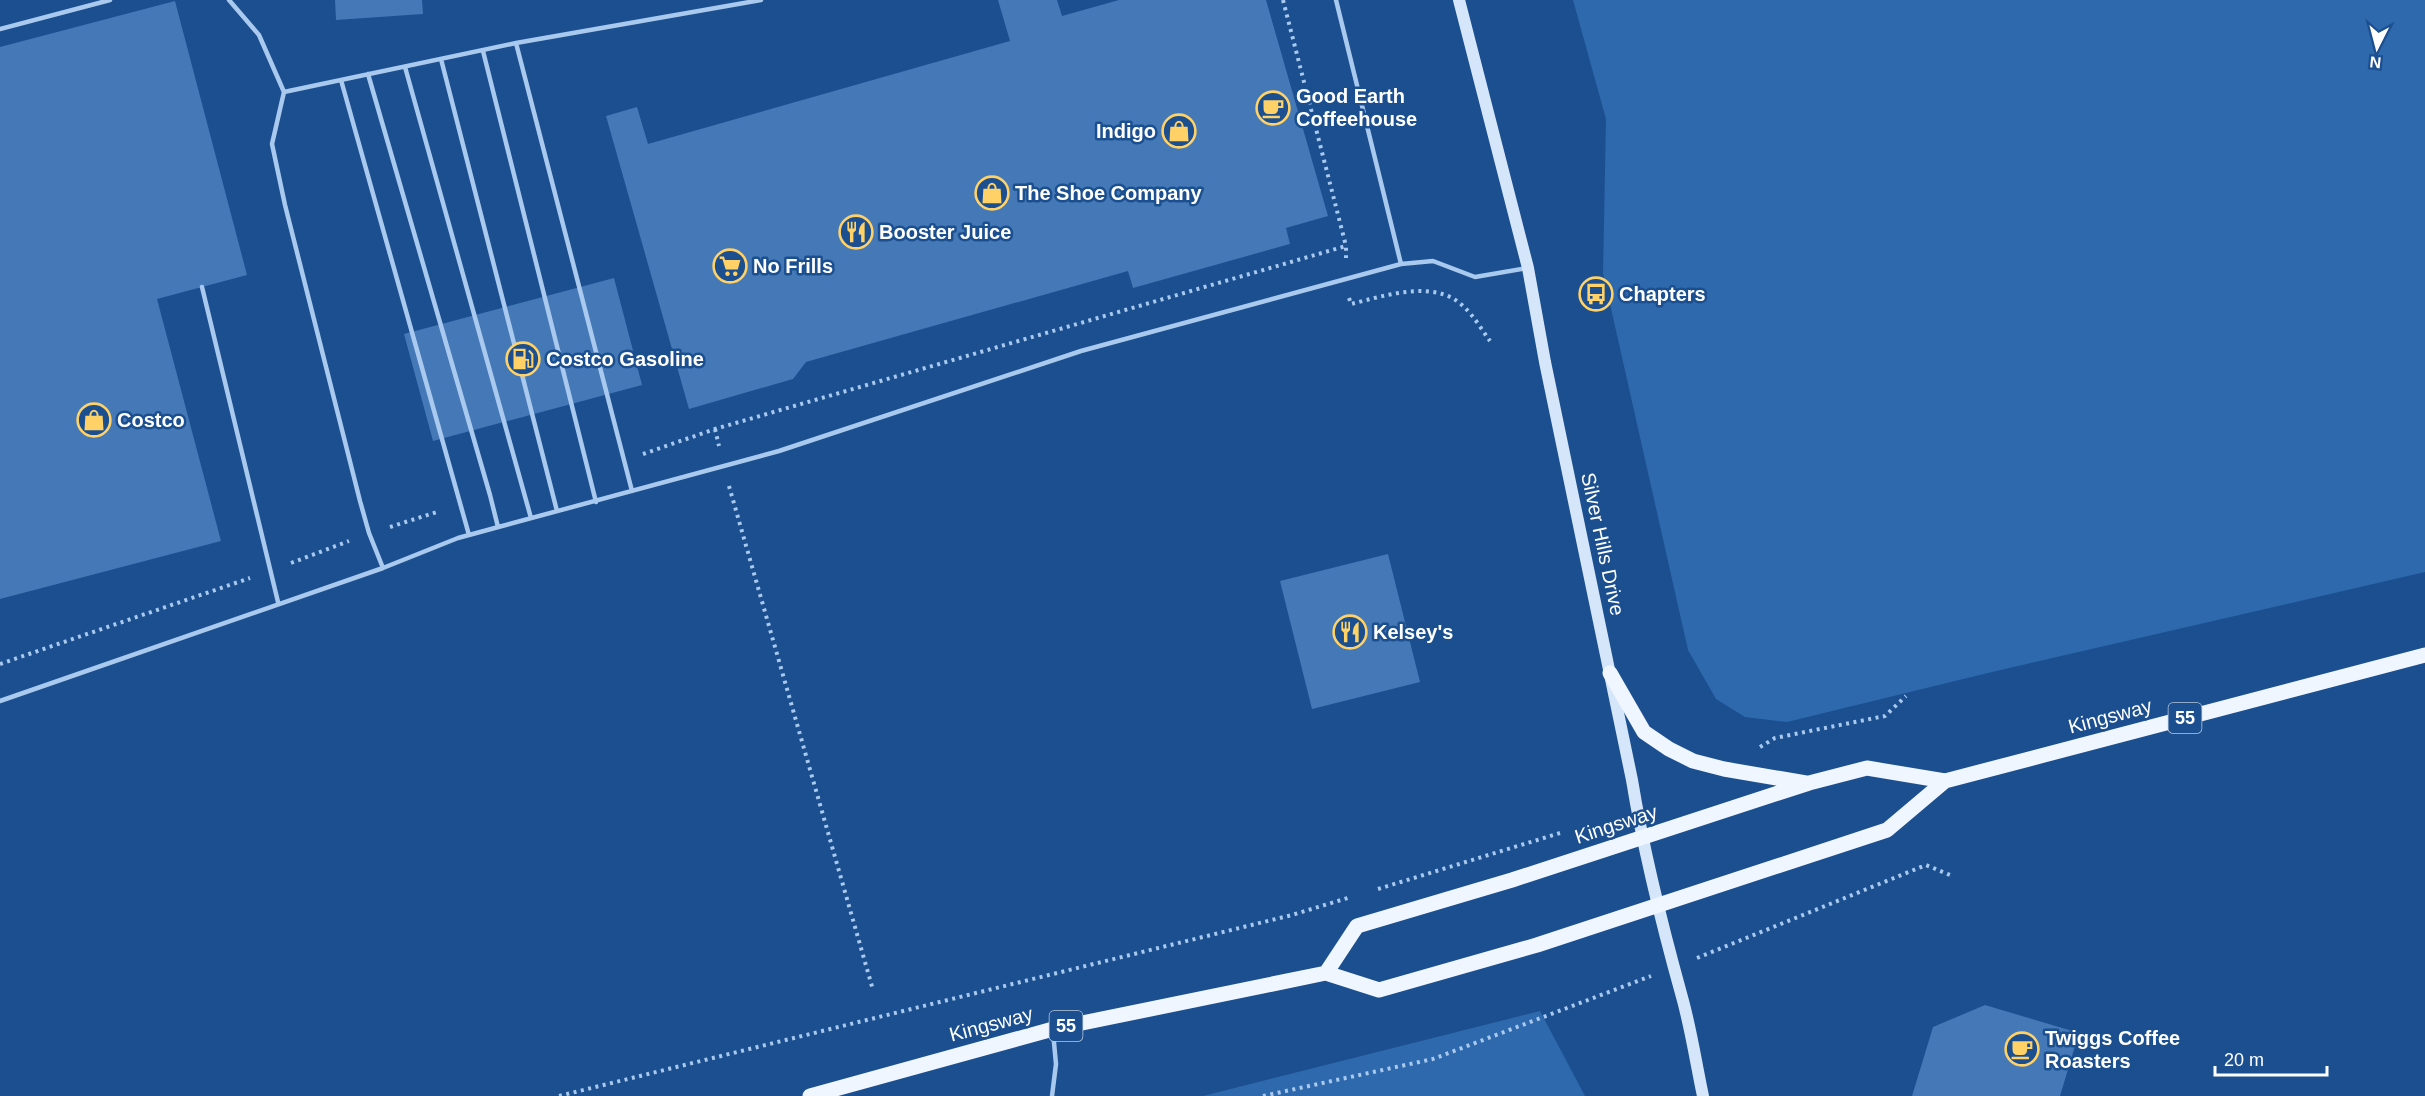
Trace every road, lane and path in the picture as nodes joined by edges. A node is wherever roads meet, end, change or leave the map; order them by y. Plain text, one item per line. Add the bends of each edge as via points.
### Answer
1 (110, 0) edge
2 (229, 0) edge
3 (762, 0) edge
4 (1282, 0) edge
5 (1336, 0) edge
6 (1460, 0) edge
7 (0, 29) edge
8 (516, 43) junction
9 (483, 51) junction
10 (441, 59) junction
11 (405, 67) junction
12 (368, 74) junction
13 (340, 80) junction
14 (284, 92) junction
15 (1346, 246) junction
16 (1401, 264) junction
17 (1528, 268) junction
18 (1345, 280) junction
19 (202, 287) dead end
20 (1490, 341) dead end
21 (715, 429) junction
22 (624, 460) junction
23 (724, 466) junction
24 (632, 492) junction
25 (596, 502) junction
26 (460, 505) junction
27 (557, 511) junction
28 (531, 518) junction
29 (498, 527) junction
30 (369, 533) junction
31 (469, 535) junction
32 (383, 568) junction
33 (270, 571) junction
34 (278, 602) junction
35 (2425, 655) edge
36 (0, 663) edge
37 (1610, 673) junction
38 (1906, 696) dead end
39 (0, 701) edge
40 (1724, 769) junction
41 (1945, 781) junction
42 (1809, 783) junction
43 (1571, 830) dead end
44 (1641, 838) junction
45 (1950, 875) dead end
46 (1370, 891) dead end
47 (1359, 894) dead end
48 (1656, 906) junction
49 (1672, 967) junction
50 (1326, 973) junction
51 (873, 990) dead end
52 (1053, 1029) junction
53 (559, 1096) edge
54 (810, 1096) edge
55 (1052, 1096) edge
56 (1263, 1096) edge
57 (1703, 1096) edge

1 - 7 lane
2 - 14 lane via 260,35
3 - 8 lane
4 - 15 path
5 - 16 lane
6 - 17 street, Silver Hills Drive
8 - 9 lane
8 - 22 lane
9 - 10 lane
9 - 25 lane
10 - 11 lane
10 - 27 lane
11 - 12 lane
11 - 28 lane
12 - 13 lane
12 - 29 lane
13 - 14 lane
13 - 26 lane
14 - 30 lane via 272,144
15 - 18 path
15 - 21 path
16 - 17 lane via 1432,261 1476,277
16 - 18 lane
17 - 37 street, Silver Hills Drive
18 - 20 path via 1351,304 1427,291 1446,296 1463,305
18 - 23 lane via 1081,351
19 - 33 lane
21 - 22 path
21 - 23 path
22 - 24 lane
23 - 24 lane
23 - 51 path
24 - 25 lane
25 - 27 lane
26 - 30 path
26 - 31 lane
27 - 28 lane
28 - 29 lane
29 - 31 lane
30 - 32 lane
30 - 33 path
31 - 32 lane
32 - 34 lane
33 - 34 lane
33 - 36 path
34 - 39 lane
35 - 41 main road, Kingsway / 55
37 - 40 main road via 1644,732 1669,749
37 - 44 street, Silver Hills Drive
38 - 40 path via 1885,716 1775,738
40 - 42 main road
41 - 42 main road, Kingsway / 55 via 1867,768
41 - 48 main road, Kingsway / 55 via 1887,830
42 - 44 main road, Kingsway / 55
43 - 46 path
44 - 48 street, Silver Hills Drive
44 - 50 main road, Kingsway / 55 via 1357,926
45 - 49 path via 1926,865
47 - 53 path via 1292,915
48 - 49 street, Silver Hills Drive
48 - 50 main road, Kingsway / 55 via 1379,990
49 - 56 path via 1433,1059
49 - 57 street, Silver Hills Drive
50 - 52 main road, Kingsway / 55
52 - 54 main road, Kingsway / 55
52 - 55 lane via 1056,1064

